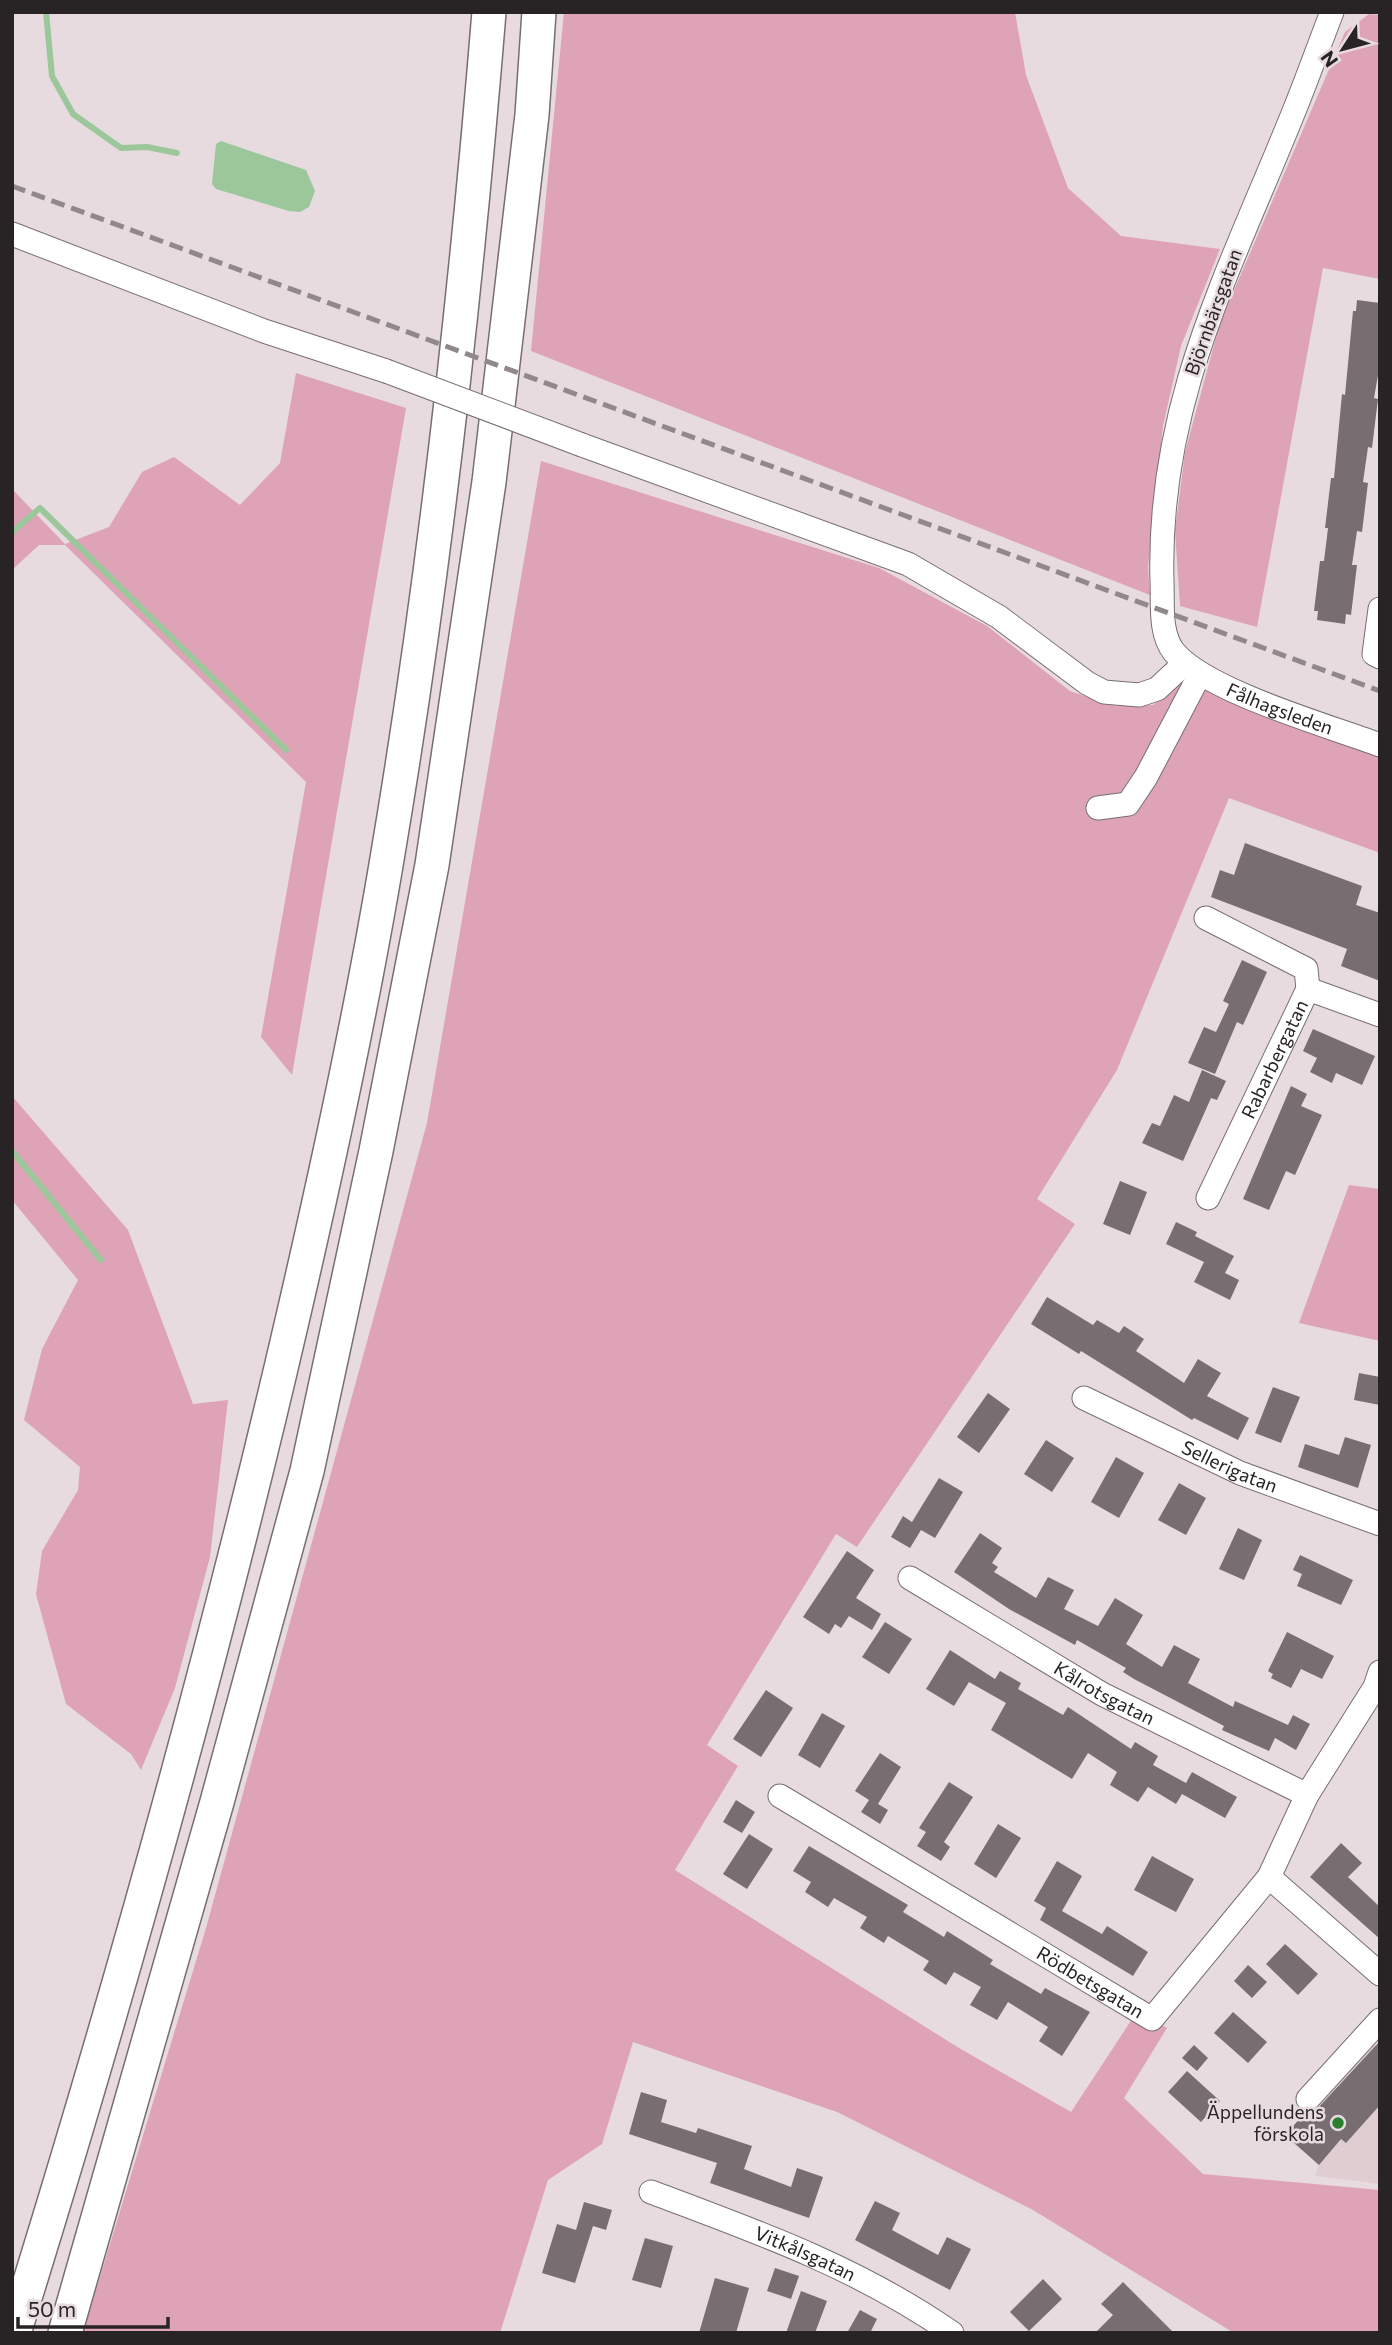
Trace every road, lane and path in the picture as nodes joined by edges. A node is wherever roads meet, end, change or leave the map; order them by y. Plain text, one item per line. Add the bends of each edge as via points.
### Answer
1 (489, 12) edge
2 (539, 12) edge
3 (1332, 12) edge
4 (12, 234) edge
5 (1380, 609) edge
6 (1380, 657) edge
7 (1192, 669) junction
8 (1380, 745) edge
9 (1098, 808) dead end
10 (1206, 918) dead end
11 (1308, 989) junction
12 (1380, 1015) edge
13 (1208, 1198) dead end
14 (1084, 1398) dead end
15 (1380, 1524) edge
16 (910, 1578) dead end
17 (1378, 1682) edge
18 (1307, 1795) junction
19 (780, 1796) dead end
20 (1269, 1877) junction
21 (1380, 1974) edge
22 (1380, 2020) edge
23 (1308, 2099) dead end
24 (651, 2192) dead end
25 (14, 2333) edge
26 (65, 2333) edge
27 (952, 2333) edge

1 - 25 highway via 444,476 388,855 333,1144 259,1465 178,1779
2 - 26 highway via 532,115 489,482 432,864 376,1152 304,1485
3 - 7 street, Björnbärsgatan via 1208,317 1174,441 1162,563 1163,611 1172,650
4 - 7 street, bridge via 264,331 386,371 908,564 999,617 1104,692 1139,695
5 - 6 street via 1374,654
7 - 8 street, Fålhagsleden
7 - 9 street via 1146,777 1128,804
10 - 11 street via 1306,969
11 - 12 street, Rabarbergatan
11 - 13 street, Rabarbergatan
14 - 15 street, Sellerigatan via 1240,1473
16 - 18 street, Kålrotsgatan via 1102,1694
17 - 18 street, Rödbetsgatan
18 - 20 street, Rödbetsgatan
19 - 20 street, Rödbetsgatan via 1152,2019
20 - 21 street
22 - 23 street
24 - 27 street, Vitkålsgatan via 836,2263 902,2298

